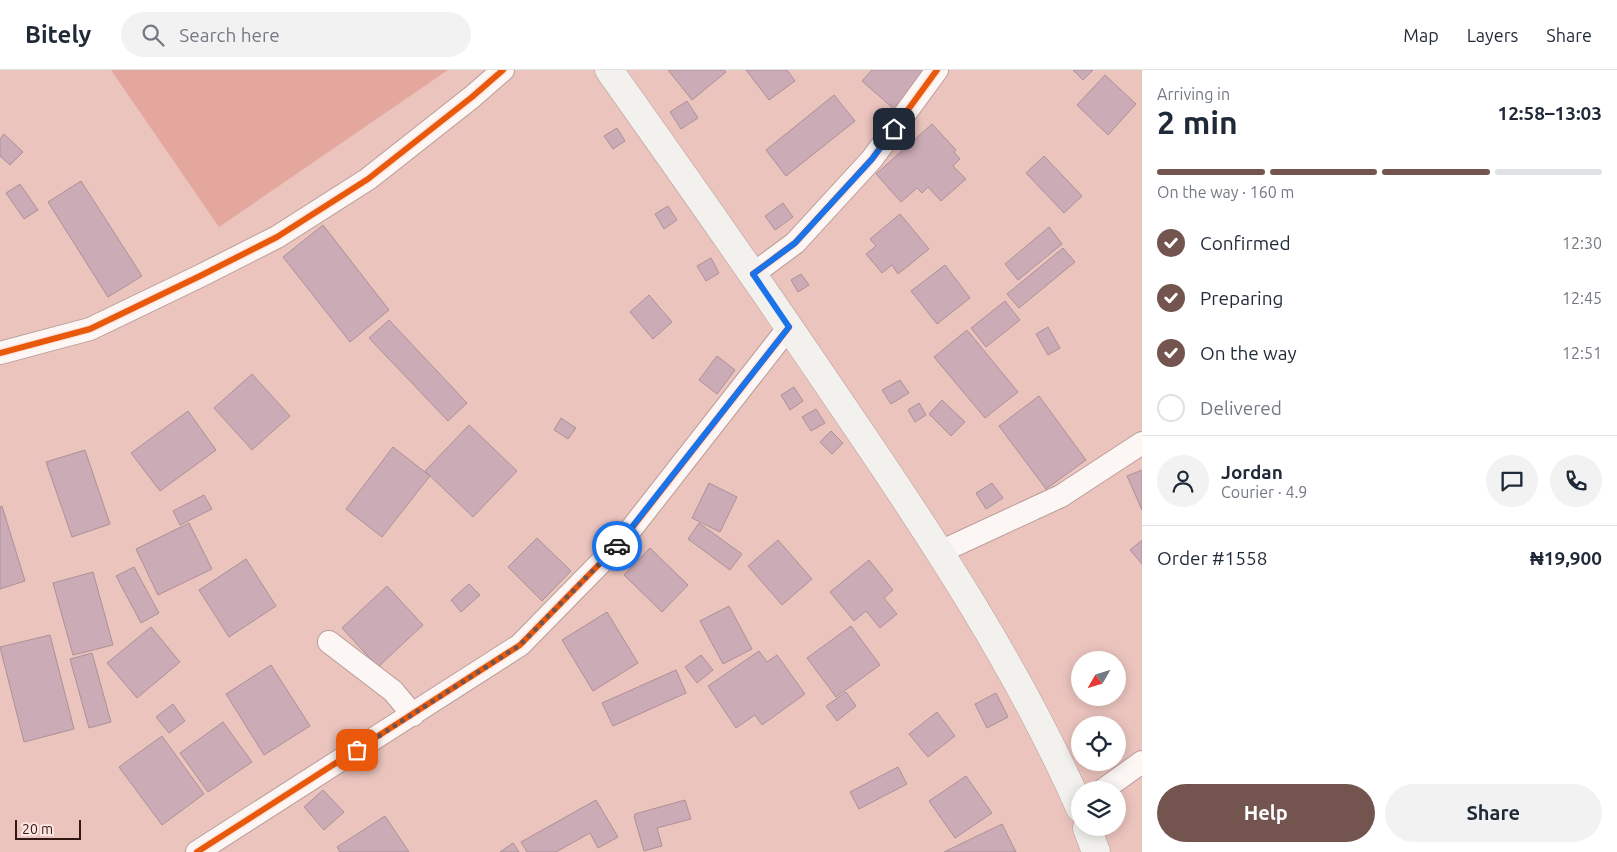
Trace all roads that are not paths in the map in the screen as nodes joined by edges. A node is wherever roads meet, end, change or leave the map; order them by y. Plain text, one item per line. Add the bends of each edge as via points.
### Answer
1 (503, 70) edge
2 (609, 70) edge
3 (937, 70) edge
4 (753, 274) junction
5 (789, 327) junction
6 (0, 353) edge
7 (1142, 443) edge
8 (940, 552) junction
9 (329, 642) dead end
10 (412, 715) junction
11 (1142, 762) edge
12 (1116, 781) edge
13 (1071, 789) edge
14 (1090, 836) edge
15 (197, 852) edge
16 (1096, 852) edge

1 - 6 street via 368,179 277,237 90,329
2 - 4 main road
3 - 4 street via 872,159 795,243
4 - 5 main road
5 - 8 main road
5 - 10 street via 621,542 520,645
7 - 8 street via 1061,496
8 - 13 main road via 1026,697
9 - 10 street via 393,691
10 - 15 street
11 - 12 street
14 - 16 main road

